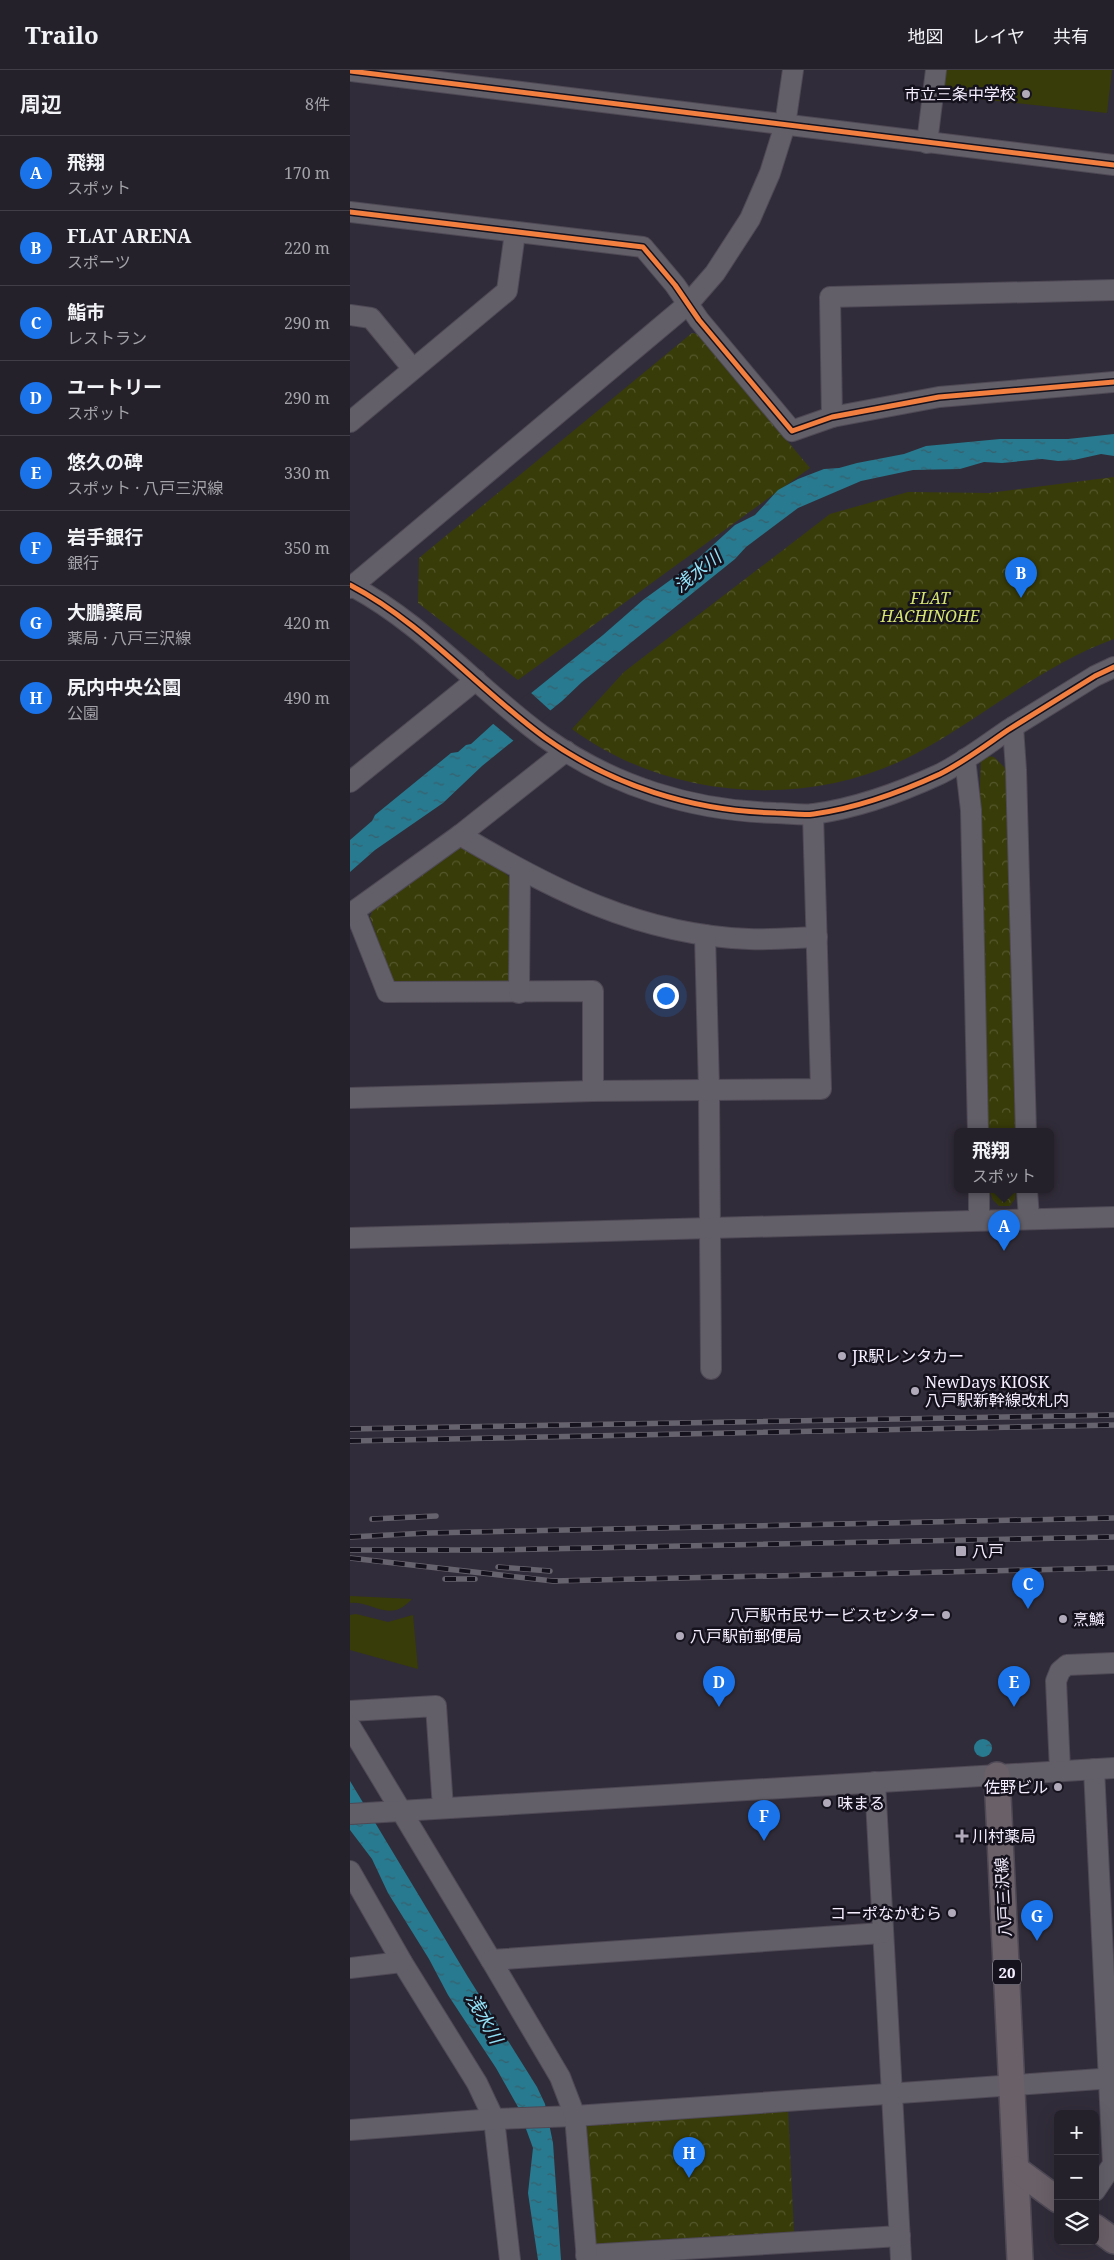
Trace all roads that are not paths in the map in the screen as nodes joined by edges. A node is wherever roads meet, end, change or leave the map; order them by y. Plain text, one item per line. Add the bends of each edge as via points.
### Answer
1 (793, 70) edge
2 (936, 70) edge
3 (350, 71) edge
4 (786, 125) junction
5 (927, 143) junction
6 (1114, 166) edge
7 (350, 212) edge
8 (515, 233) junction
9 (1114, 290) edge
10 (688, 304) junction
11 (350, 315) edge
12 (413, 370) junction
13 (1114, 382) edge
14 (832, 417) junction
15 (350, 422) edge
16 (351, 587) edge
17 (1114, 667) edge
18 (476, 680) junction
19 (1013, 727) junction
20 (566, 750) junction
21 (965, 759) junction
22 (350, 782) edge
23 (813, 814) junction
24 (460, 835) junction
25 (520, 870) junction
26 (352, 912) edge
27 (705, 935) junction
28 (817, 937) junction
29 (519, 993) junction
30 (709, 1089) junction
31 (593, 1091) junction
32 (350, 1098) edge
33 (978, 1128) edge
34 (1026, 1128) edge
35 (979, 1193) edge
36 (1028, 1193) edge
37 (1114, 1217) edge
38 (1029, 1218) junction
39 (979, 1219) junction
40 (710, 1228) junction
41 (350, 1238) edge
42 (711, 1369) dead end
43 (1114, 1663) edge
44 (350, 1711) edge
45 (350, 1726) edge
46 (1114, 1768) edge
47 (1094, 1769) junction
48 (1060, 1770) junction
49 (997, 1775) junction
50 (876, 1782) junction
51 (443, 1808) junction
52 (397, 1812) junction
53 (350, 1814) edge
54 (350, 1871) edge
55 (882, 1933) junction
56 (491, 1960) junction
57 (402, 1962) junction
58 (350, 1968) edge
59 (1112, 2079) edge
60 (1012, 2086) junction
61 (892, 2095) junction
62 (575, 2116) junction
63 (499, 2119) junction
64 (350, 2130) edge
65 (1016, 2169) junction
66 (1099, 2185) edge
67 (1054, 2197) edge
68 (1099, 2230) edge
69 (900, 2236) junction
70 (1114, 2240) edge
71 (587, 2257) edge
72 (510, 2260) edge
73 (901, 2260) edge
74 (1020, 2260) edge

1 - 4 street
2 - 5 street
3 - 4 street
4 - 5 street
4 - 10 street via 750,219 716,273
5 - 6 street
7 - 8 street
8 - 10 street via 643,247
8 - 12 street via 507,291
9 - 14 street via 830,297
10 - 14 street via 792,431
10 - 16 street
11 - 12 street via 371,318
12 - 15 street
13 - 14 street via 939,397
16 - 18 street via 382,604
17 - 19 street
18 - 20 street via 544,737
18 - 22 street
19 - 21 street
19 - 34 street
20 - 23 street via 628,783 668,797 724,809
20 - 24 street
21 - 23 street via 902,790 853,806
21 - 33 street via 971,810
23 - 28 street
24 - 25 street
24 - 26 street
25 - 27 street via 597,906 656,926
25 - 29 street
26 - 29 street via 387,992
27 - 28 street via 749,939
27 - 30 street
28 - 30 street via 821,1089
29 - 31 street via 593,991
30 - 31 street
30 - 40 street
31 - 32 street
35 - 39 street
36 - 38 street
37 - 38 street
38 - 39 street
39 - 40 street
40 - 41 street
40 - 42 street
43 - 48 street via 1068,1665 1060,1671 1056,1681
44 - 51 street via 436,1706
45 - 52 street
46 - 47 street
47 - 48 street
47 - 59 street
48 - 49 street
49 - 50 street
49 - 60 main road, 八戸三沢線 / 20
50 - 51 street
50 - 55 street
51 - 52 street
52 - 53 street
52 - 56 street
54 - 57 street
55 - 56 street
55 - 61 street
56 - 62 street via 560,2077
57 - 58 street
57 - 63 street
59 - 60 street
59 - 66 street via 1113,2164
60 - 61 street
60 - 65 main road, 八戸三沢線 / 20
61 - 62 street
61 - 69 street
62 - 63 street
62 - 71 street
63 - 64 street
63 - 72 street
65 - 67 main road
65 - 74 main road, 八戸三沢線 / 20
68 - 70 main road
69 - 71 street
69 - 73 street

